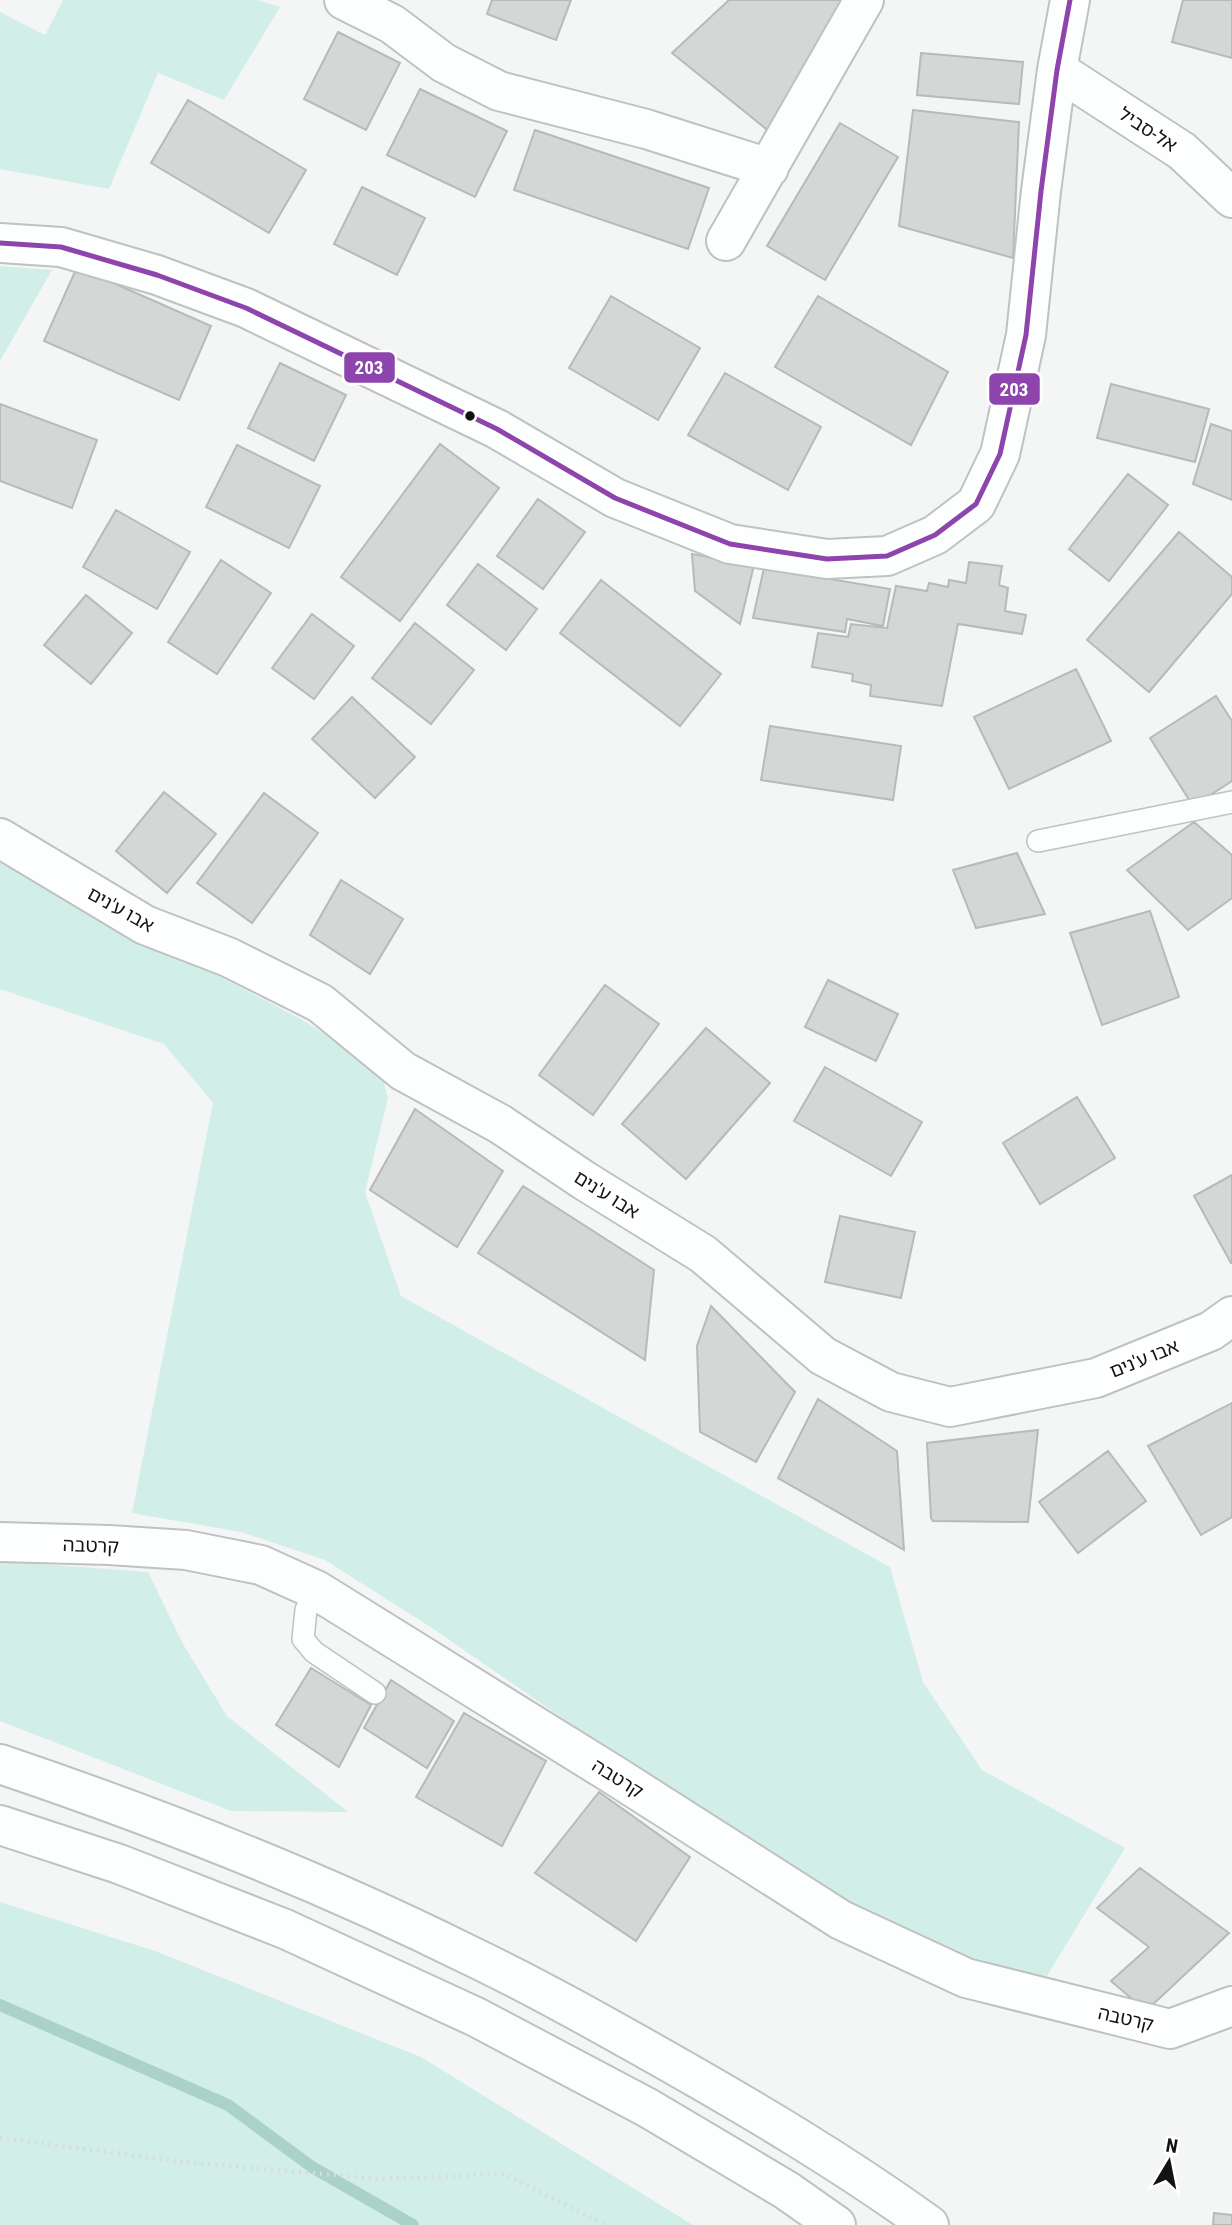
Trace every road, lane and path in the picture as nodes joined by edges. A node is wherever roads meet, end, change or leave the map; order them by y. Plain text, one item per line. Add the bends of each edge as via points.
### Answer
1 (344, 0) edge
2 (864, 0) edge
3 (1070, 0) edge
4 (1057, 70) junction
5 (769, 168) junction
6 (1232, 198) edge
7 (726, 241) dead end
8 (0, 243) edge
9 (1232, 802) edge
10 (0, 838) edge
11 (1038, 841) dead end
12 (1232, 1317) edge
13 (0, 1542) edge
14 (316, 1590) junction
15 (375, 1693) dead end
16 (0, 1764) edge
17 (0, 1825) edge
18 (1232, 2006) edge
19 (0, 2138) edge
20 (606, 2225) edge
21 (836, 2225) edge
22 (929, 2225) edge

1 - 5 street via 392,24 444,63 499,90
2 - 5 street
3 - 4 street
4 - 6 street, אל-סביל via 1182,151
4 - 8 street via 1026,335 1000,454 976,504 935,535 887,556 827,559 730,544 615,498 497,429 246,308 61,247
5 - 7 street
9 - 11 lane
10 - 12 street, אבו ע'נים via 145,925 228,957 320,1003 403,1071 500,1124 703,1254 822,1356 891,1392 950,1406 1096,1378 1211,1331
13 - 14 street, קרטבה via 186,1550 261,1565
14 - 15 lane via 306,1610 303,1639 314,1652
14 - 18 street, קרטבה via 841,1920 966,1978 1170,2029
16 - 22 street via 107,1800 322,1887 470,1955 752,2109
17 - 21 street via 119,1864 285,1929 476,2017 648,2108
19 - 20 path via 184,2162 380,2179 505,2174

